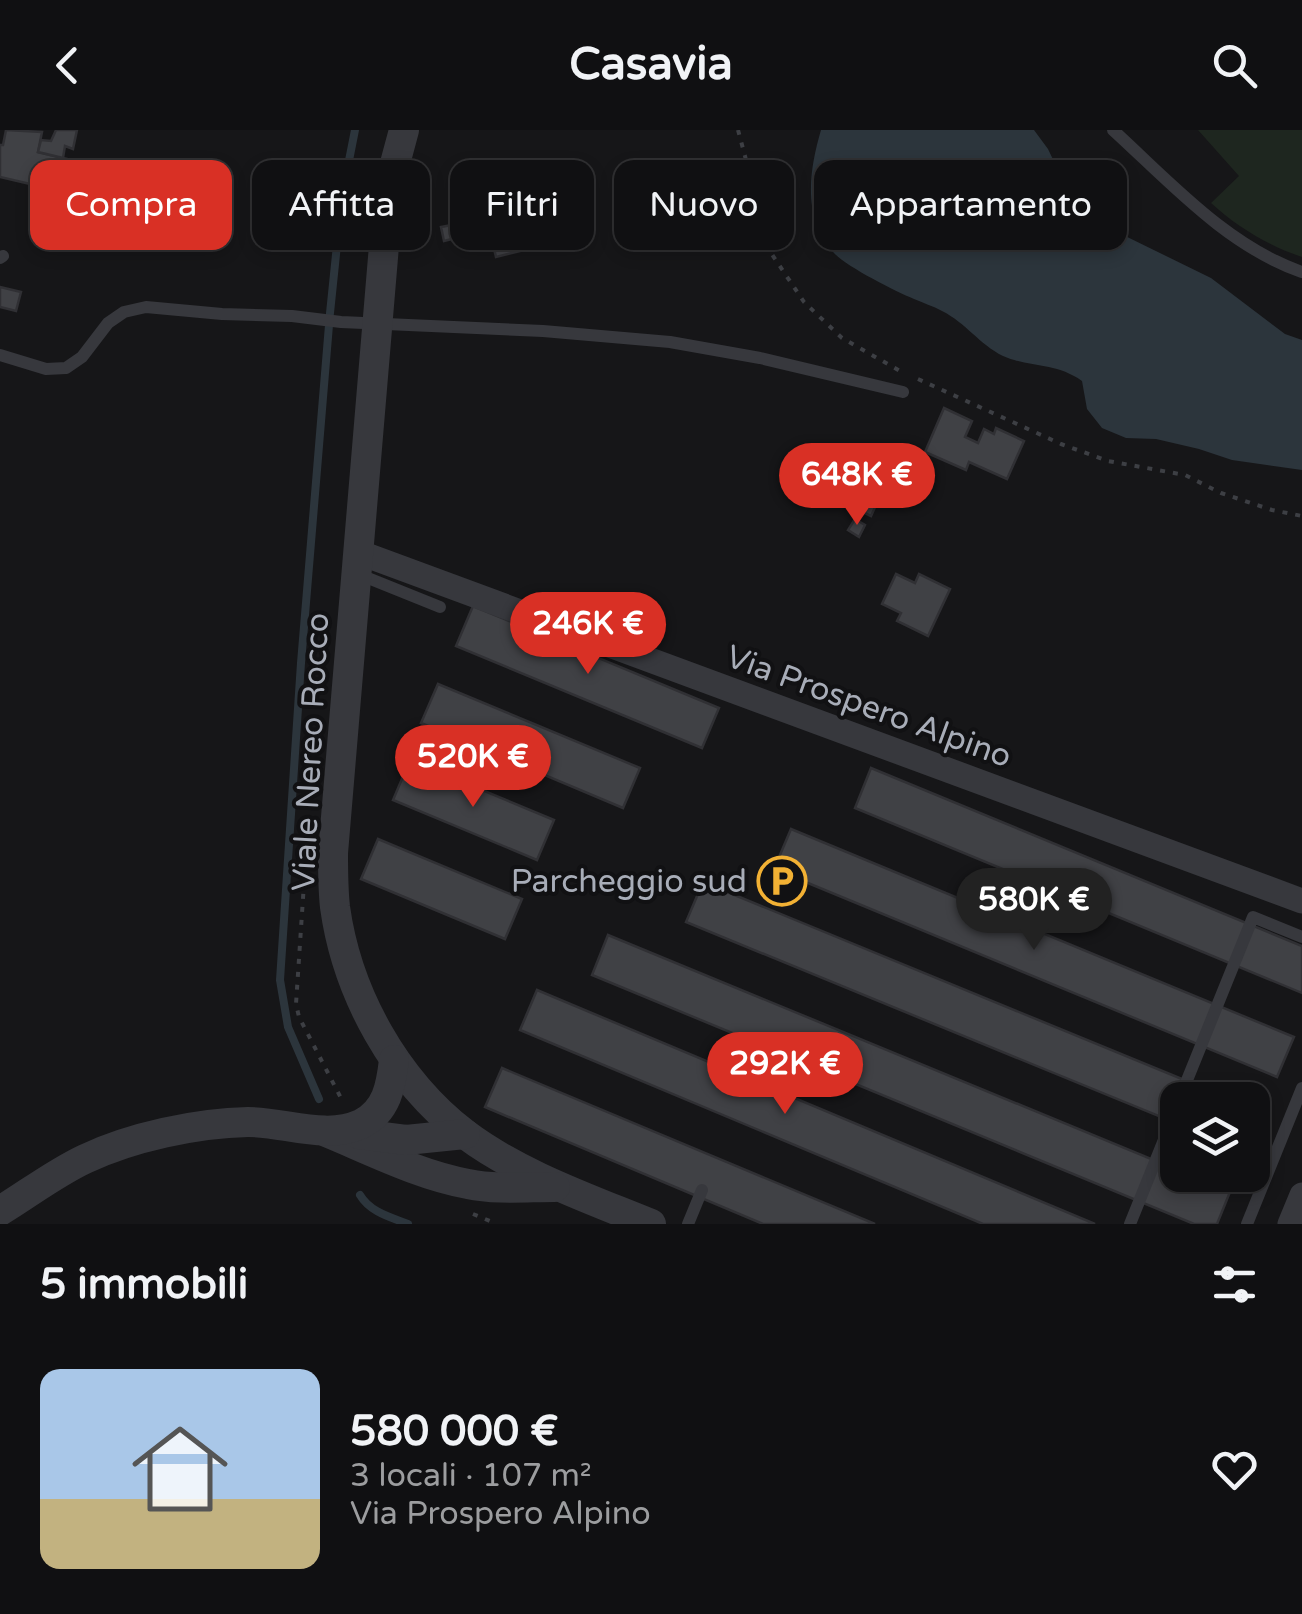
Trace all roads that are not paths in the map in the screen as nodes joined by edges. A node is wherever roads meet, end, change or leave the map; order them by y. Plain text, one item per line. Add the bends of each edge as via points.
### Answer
1 (404, 130) edge
2 (1113, 130) edge
3 (1302, 272) edge
4 (377, 324) junction
5 (0, 355) edge
6 (903, 392) dead end
7 (357, 562) junction
8 (440, 607) dead end
9 (1302, 901) edge
10 (1302, 937) edge
11 (394, 1060) junction
12 (1186, 1082) edge
13 (1302, 1088) edge
14 (332, 1131) junction
15 (465, 1134) junction
16 (1160, 1148) edge
17 (422, 1172) junction
18 (564, 1187) junction
19 (702, 1190) dead end
20 (1302, 1195) edge
21 (0, 1211) edge
22 (651, 1224) edge
23 (688, 1224) edge
24 (1130, 1224) edge
25 (1247, 1224) edge
26 (1290, 1224) edge

1 - 4 street, Viale Nereo Rocco via 389,186
2 - 3 lane via 1207,217
4 - 5 lane via 146,307 108,323 66,368
4 - 6 lane via 670,342
4 - 7 street, Viale Nereo Rocco
7 - 8 lane
7 - 9 street, Via Prospero Alpino
7 - 11 street, Viale Nereo Rocco via 332,853 335,906 352,974
10 - 12 lane via 1253,917
11 - 14 street via 382,1108 365,1122
11 - 15 street, Viale Nereo Rocco
13 - 25 lane
14 - 15 street via 406,1140
14 - 17 street
14 - 21 street via 246,1122 135,1140 84,1159
15 - 17 street via 452,1162
15 - 18 street, Viale Nereo Rocco
16 - 24 lane
17 - 18 street via 496,1188
18 - 22 street, Viale Nereo Rocco
19 - 23 lane
20 - 26 street

